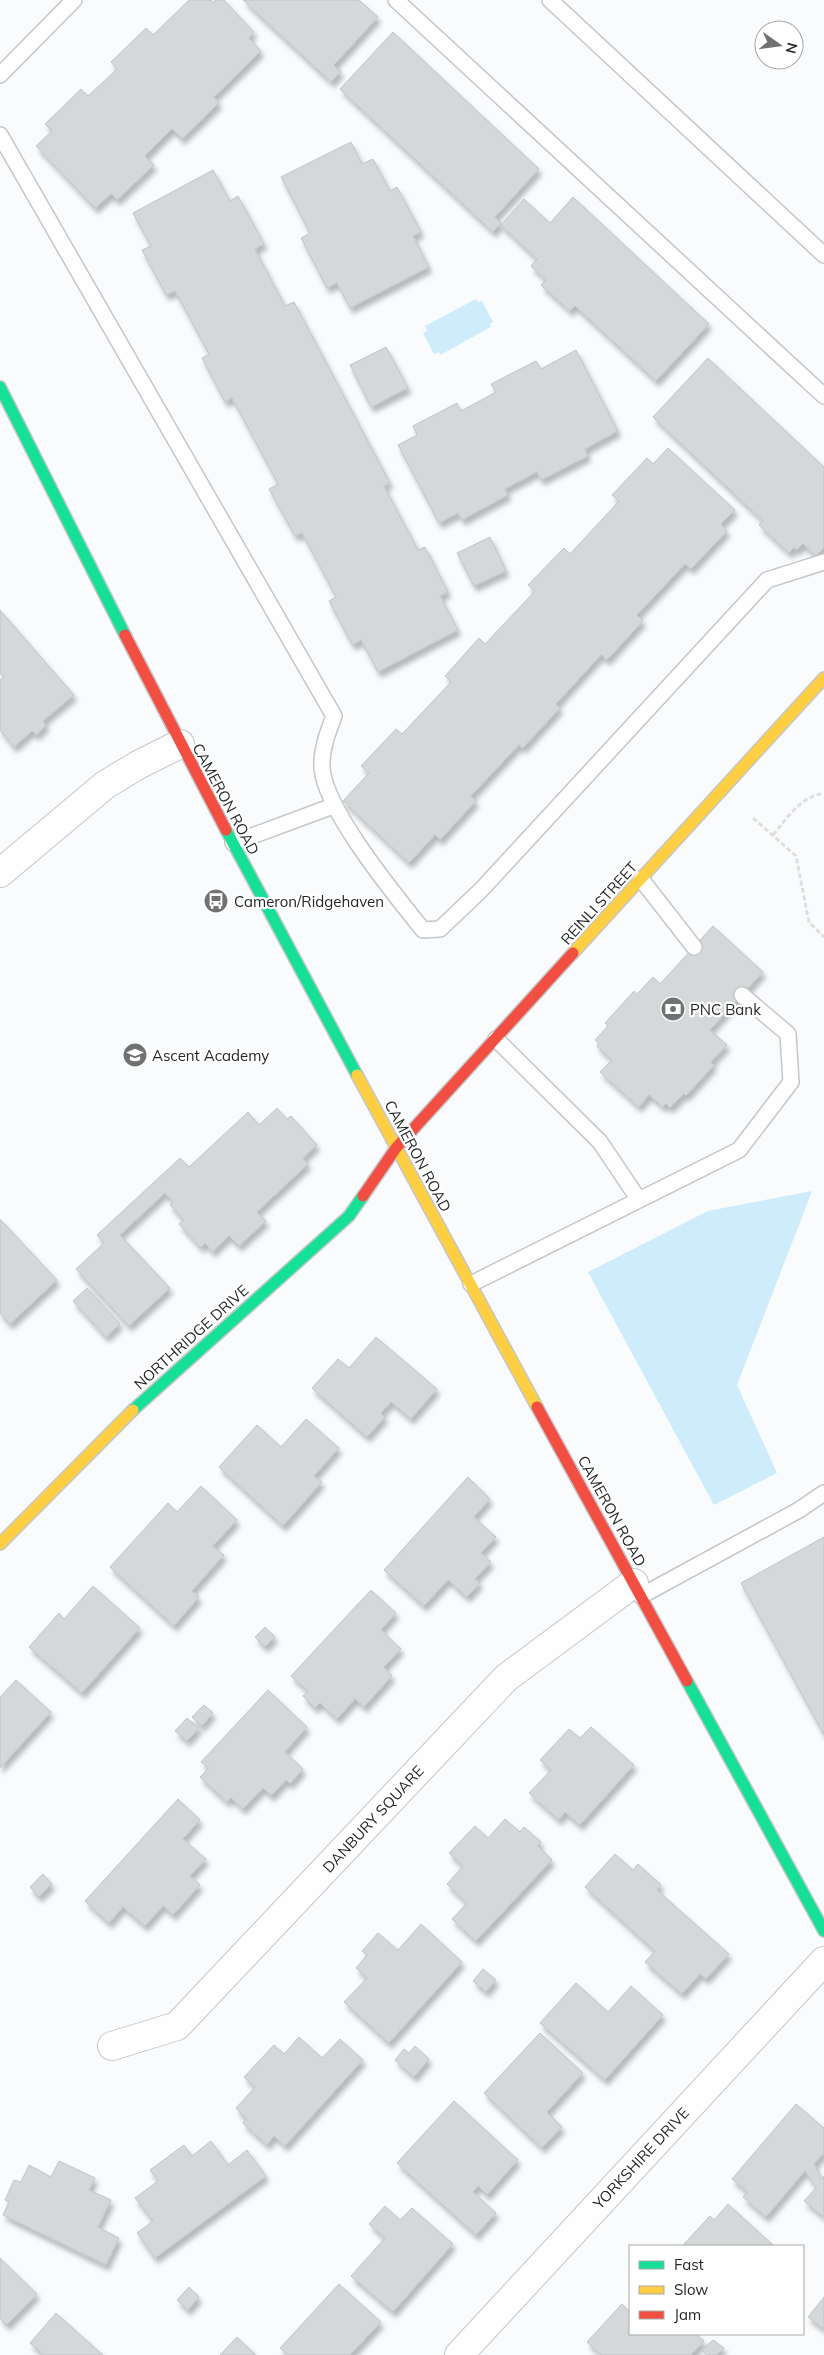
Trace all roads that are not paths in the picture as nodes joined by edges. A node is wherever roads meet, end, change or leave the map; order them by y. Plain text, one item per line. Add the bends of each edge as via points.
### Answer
1 (74, 0) edge
2 (396, 0) edge
3 (550, 0) edge
4 (0, 75) edge
5 (0, 135) edge
6 (824, 255) edge
7 (0, 387) edge
8 (824, 396) edge
9 (824, 562) edge
10 (824, 678) edge
11 (180, 744) junction
12 (334, 806) junction
13 (233, 843) junction
14 (0, 874) edge
15 (641, 879) junction
16 (694, 947) dead end
17 (742, 995) dead end
18 (496, 1039) junction
19 (396, 1148) junction
20 (639, 1200) junction
21 (471, 1284) junction
22 (824, 1493) edge
23 (0, 1544) edge
24 (637, 1589) junction
25 (824, 1931) edge
26 (824, 1961) edge
27 (112, 2046) dead end
28 (459, 2355) edge

1 - 4 lane
2 - 8 lane
3 - 6 lane
5 - 12 lane via 334,716 325,738 322,768
7 - 11 main road, CAMERON ROAD
9 - 12 lane via 767,580 481,890 440,929 423,930
10 - 15 main road, REINLI STREET
11 - 13 main road, CAMERON ROAD
11 - 14 street via 105,785
12 - 13 lane
13 - 19 main road, CAMERON ROAD
15 - 16 lane
15 - 18 main road, REINLI STREET
17 - 20 lane via 788,1034 791,1082 739,1150
18 - 19 main road, REINLI STREET
18 - 20 lane via 600,1142
19 - 21 main road, CAMERON ROAD
19 - 23 main road, NORTHRIDGE DRIVE via 349,1216 122,1420
20 - 21 lane
21 - 24 main road, CAMERON ROAD
22 - 24 lane via 799,1510
24 - 25 main road, CAMERON ROAD
24 - 27 street, DANBURY SQUARE via 506,1678 177,2026
26 - 28 street, YORKSHIRE DRIVE

